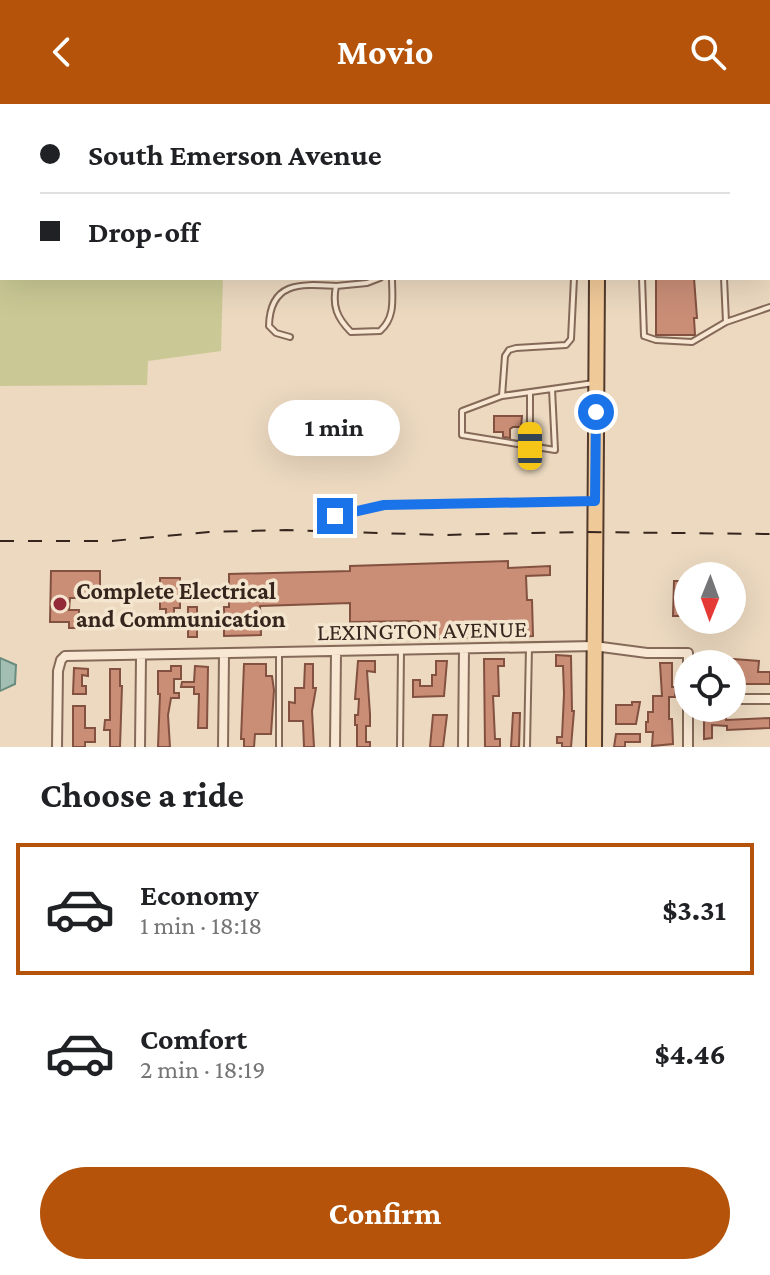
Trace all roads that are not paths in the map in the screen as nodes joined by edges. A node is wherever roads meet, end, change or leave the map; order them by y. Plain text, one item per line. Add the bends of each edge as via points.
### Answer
1 (375, 280) edge
2 (392, 280) edge
3 (574, 280) edge
4 (597, 280) edge
5 (642, 280) edge
6 (724, 280) edge
7 (336, 286) junction
8 (770, 307) edge
9 (726, 322) junction
10 (290, 337) dead end
11 (596, 383) junction
12 (552, 389) junction
13 (530, 392) junction
14 (502, 396) junction
15 (530, 446) junction
16 (595, 501) junction
17 (335, 516) dead end
18 (594, 646) junction
19 (529, 647) junction
20 (464, 649) junction
21 (401, 650) junction
22 (336, 652) junction
23 (279, 653) junction
24 (674, 653) edge
25 (224, 654) junction
26 (141, 657) junction
27 (746, 699) edge
28 (770, 699) edge
29 (688, 722) edge
30 (57, 747) edge
31 (140, 747) edge
32 (223, 747) edge
33 (279, 747) edge
34 (335, 747) edge
35 (400, 747) edge
36 (463, 747) edge
37 (527, 747) edge
38 (594, 747) edge
39 (688, 747) edge

1 - 7 lane
2 - 7 lane via 392,315 380,331 351,332 339,320 333,300
3 - 14 lane via 571,339 566,345 509,350
4 - 11 main road
5 - 9 lane via 644,336 692,342
6 - 9 lane
7 - 10 lane via 304,284 282,291 269,313 269,326
8 - 9 lane
11 - 12 lane
11 - 16 main road
12 - 13 lane
12 - 15 lane via 555,450
13 - 14 lane
13 - 15 lane
14 - 15 lane via 462,411 462,435
16 - 17 lane via 384,505
16 - 18 main road
18 - 19 street, LEXINGTON AVENUE
18 - 24 street, LEXINGTON AVENUE
18 - 38 main road
19 - 20 street, LEXINGTON AVENUE
19 - 37 lane
20 - 21 street, LEXINGTON AVENUE
20 - 36 street
21 - 22 street, LEXINGTON AVENUE
21 - 35 lane
22 - 23 street, LEXINGTON AVENUE
22 - 34 street
23 - 25 street, LEXINGTON AVENUE
23 - 33 lane
25 - 26 street, LEXINGTON AVENUE
25 - 32 street
26 - 30 street, LEXINGTON AVENUE via 61,660
26 - 31 street
27 - 28 street
29 - 39 street

